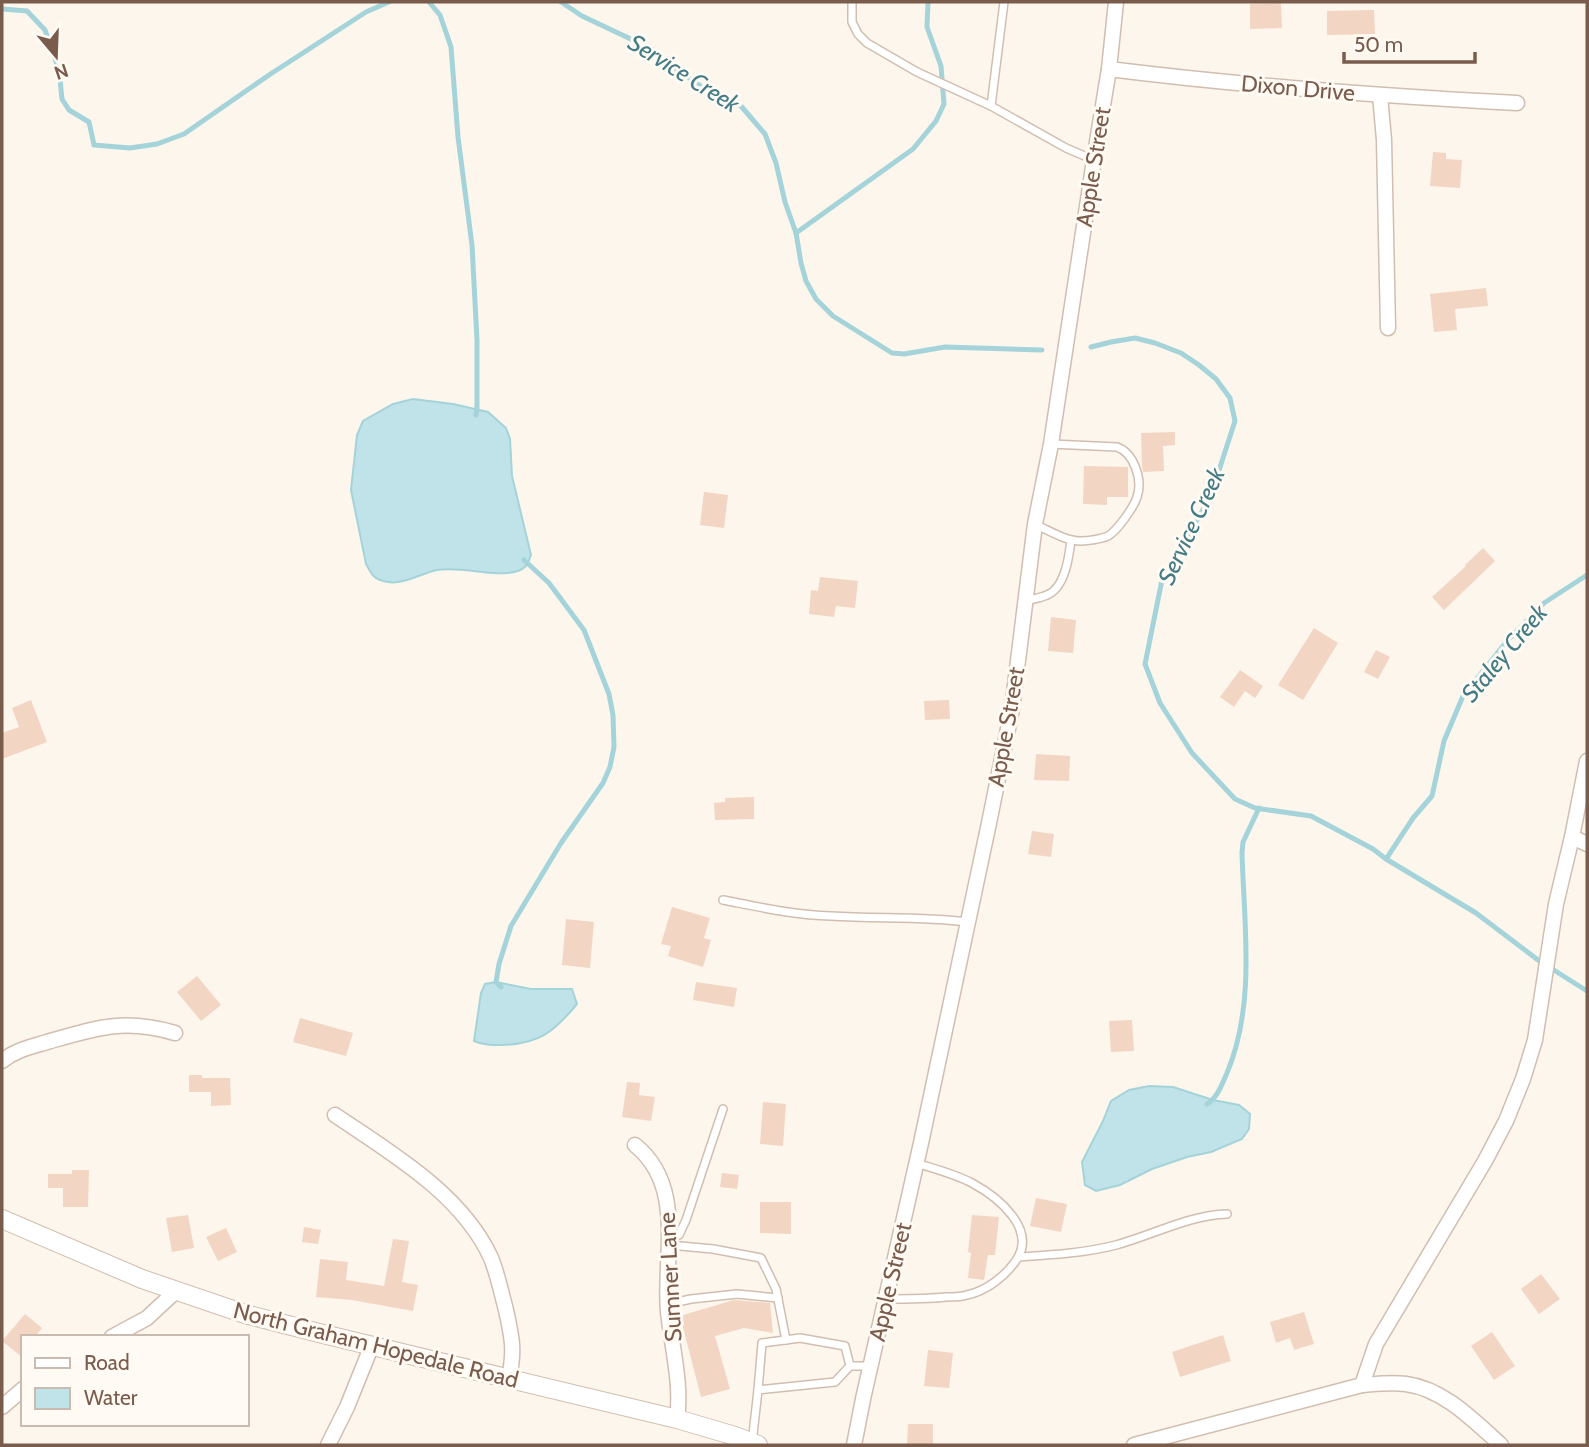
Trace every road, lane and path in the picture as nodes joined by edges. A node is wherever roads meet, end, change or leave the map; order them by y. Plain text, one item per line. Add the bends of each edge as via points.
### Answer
1 (852, 2) edge
2 (1004, 2) edge
3 (1116, 2) edge
4 (1110, 69) junction
5 (1380, 95) junction
6 (1517, 103) dead end
7 (991, 106) junction
8 (1094, 160) junction
9 (1388, 328) dead end
10 (1051, 444) junction
11 (1035, 524) junction
12 (1071, 540) junction
13 (1024, 601) junction
14 (1587, 761) edge
15 (1572, 836) junction
16 (1587, 844) edge
17 (723, 900) dead end
18 (968, 922) junction
19 (175, 1033) dead end
20 (2, 1061) edge
21 (723, 1109) dead end
22 (335, 1115) dead end
23 (635, 1145) dead end
24 (916, 1163) junction
25 (1227, 1213) dead end
26 (2, 1219) edge
27 (669, 1241) junction
28 (1019, 1257) junction
29 (176, 1291) junction
30 (778, 1298) junction
31 (886, 1298) junction
32 (668, 1304) junction
33 (117, 1335) edge
34 (786, 1340) junction
35 (372, 1345) junction
36 (850, 1366) junction
37 (871, 1366) junction
38 (509, 1378) junction
39 (1362, 1385) junction
40 (758, 1390) junction
41 (21, 1391) edge
42 (2, 1406) edge
43 (677, 1419) junction
44 (755, 1444) edge
45 (328, 1445) edge
46 (854, 1445) edge
47 (1134, 1445) edge
48 (1501, 1445) edge

1 - 7 lane via 852,22 867,43
2 - 7 lane
3 - 4 street, Apple Street
4 - 5 street, Dixon Drive
4 - 8 street, Apple Street
5 - 6 street
5 - 9 street, Dixon Drive
7 - 8 lane
8 - 10 street, Apple Street
10 - 11 street, Apple Street
10 - 12 lane via 1117,447 1125,450 1136,466 1137,497 1122,523 1108,536
11 - 12 lane
11 - 13 street, Apple Street
12 - 13 lane via 1067,566 1055,589 1050,595
13 - 18 street, Apple Street via 1012,709
14 - 15 street
15 - 16 street
15 - 39 street via 1556,904 1535,1040 1523,1079 1485,1161 1376,1344
17 - 18 lane via 831,916
18 - 24 street, Apple Street
19 - 20 street via 132,1025 96,1028 23,1049
21 - 27 lane via 686,1220
22 - 38 street via 435,1187 477,1233 491,1258 509,1320 513,1359
23 - 27 street, Sumner Lane via 662,1182
24 - 28 lane via 971,1182 1014,1216 1023,1244
24 - 31 street, Apple Street
25 - 28 lane via 1098,1249
26 - 29 street, North Graham Hopedale Road
27 - 30 lane via 761,1258
27 - 32 street, Sumner Lane
28 - 31 lane via 1008,1272 968,1295
29 - 33 street via 147,1318
29 - 35 street, North Graham Hopedale Road via 245,1314
30 - 32 lane via 737,1294
30 - 34 lane
31 - 37 street, Apple Street
32 - 43 street, Sumner Lane via 680,1402
34 - 36 lane via 845,1346
34 - 40 lane via 762,1343
35 - 38 street, North Graham Hopedale Road
35 - 45 street
36 - 37 lane
36 - 40 lane via 835,1382
37 - 46 street, Apple Street
38 - 43 street, North Graham Hopedale Road
39 - 47 street
39 - 48 street via 1407,1384 1427,1390 1458,1407
40 - 44 lane
41 - 42 street
43 - 44 street, North Graham Hopedale Road

